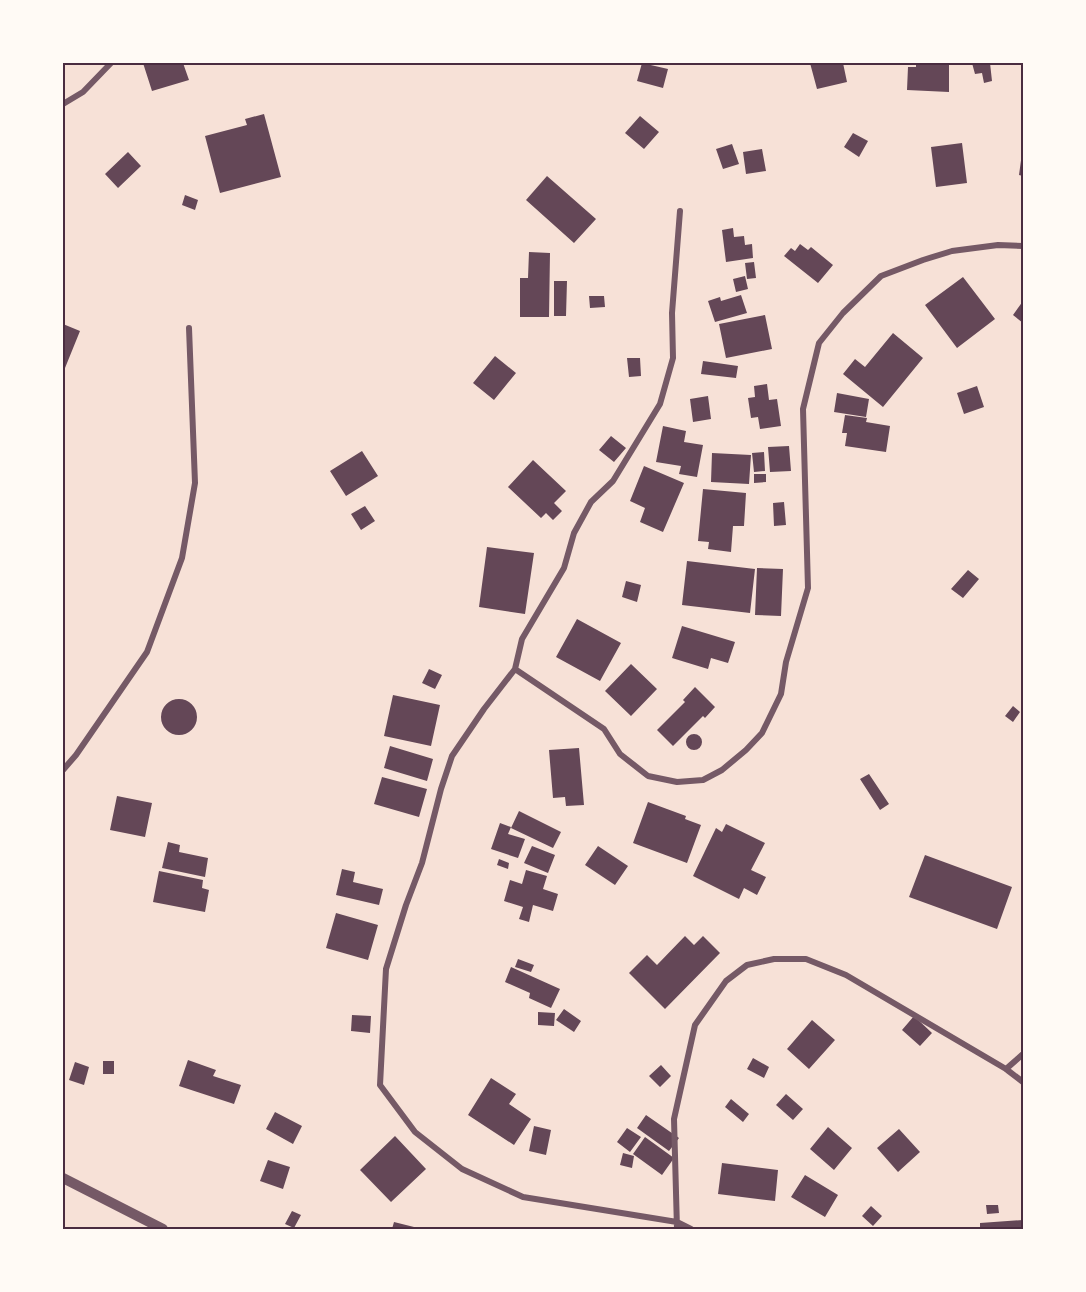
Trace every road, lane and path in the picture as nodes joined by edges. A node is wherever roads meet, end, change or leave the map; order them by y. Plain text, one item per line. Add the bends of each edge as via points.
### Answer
1 (111, 63) edge
2 (63, 104) edge
3 (680, 211) dead end
4 (1023, 246) edge
5 (189, 328) dead end
6 (515, 669) junction
7 (63, 770) edge
8 (1023, 1054) edge
9 (1006, 1069) junction
10 (1023, 1082) edge
11 (63, 1178) edge
12 (677, 1226) edge
13 (163, 1229) edge
14 (691, 1229) edge

1 - 2 street via 83,92
3 - 6 street via 672,313 673,358 660,404 613,481 591,502 574,532 564,567 522,639
4 - 6 street via 952,251 881,276 843,313 819,344 803,409 808,588 786,662 781,694 762,733 722,770 703,780 677,782 648,776 620,754 604,729
5 - 7 street via 195,483 182,558 147,652
6 - 12 street via 452,756 441,789 422,863 386,969 380,1085 415,1132 462,1169 523,1197
8 - 9 street
9 - 10 street
9 - 12 street via 836,971 806,959 774,959 747,965 726,981 695,1025 674,1119
11 - 13 street
12 - 14 street

